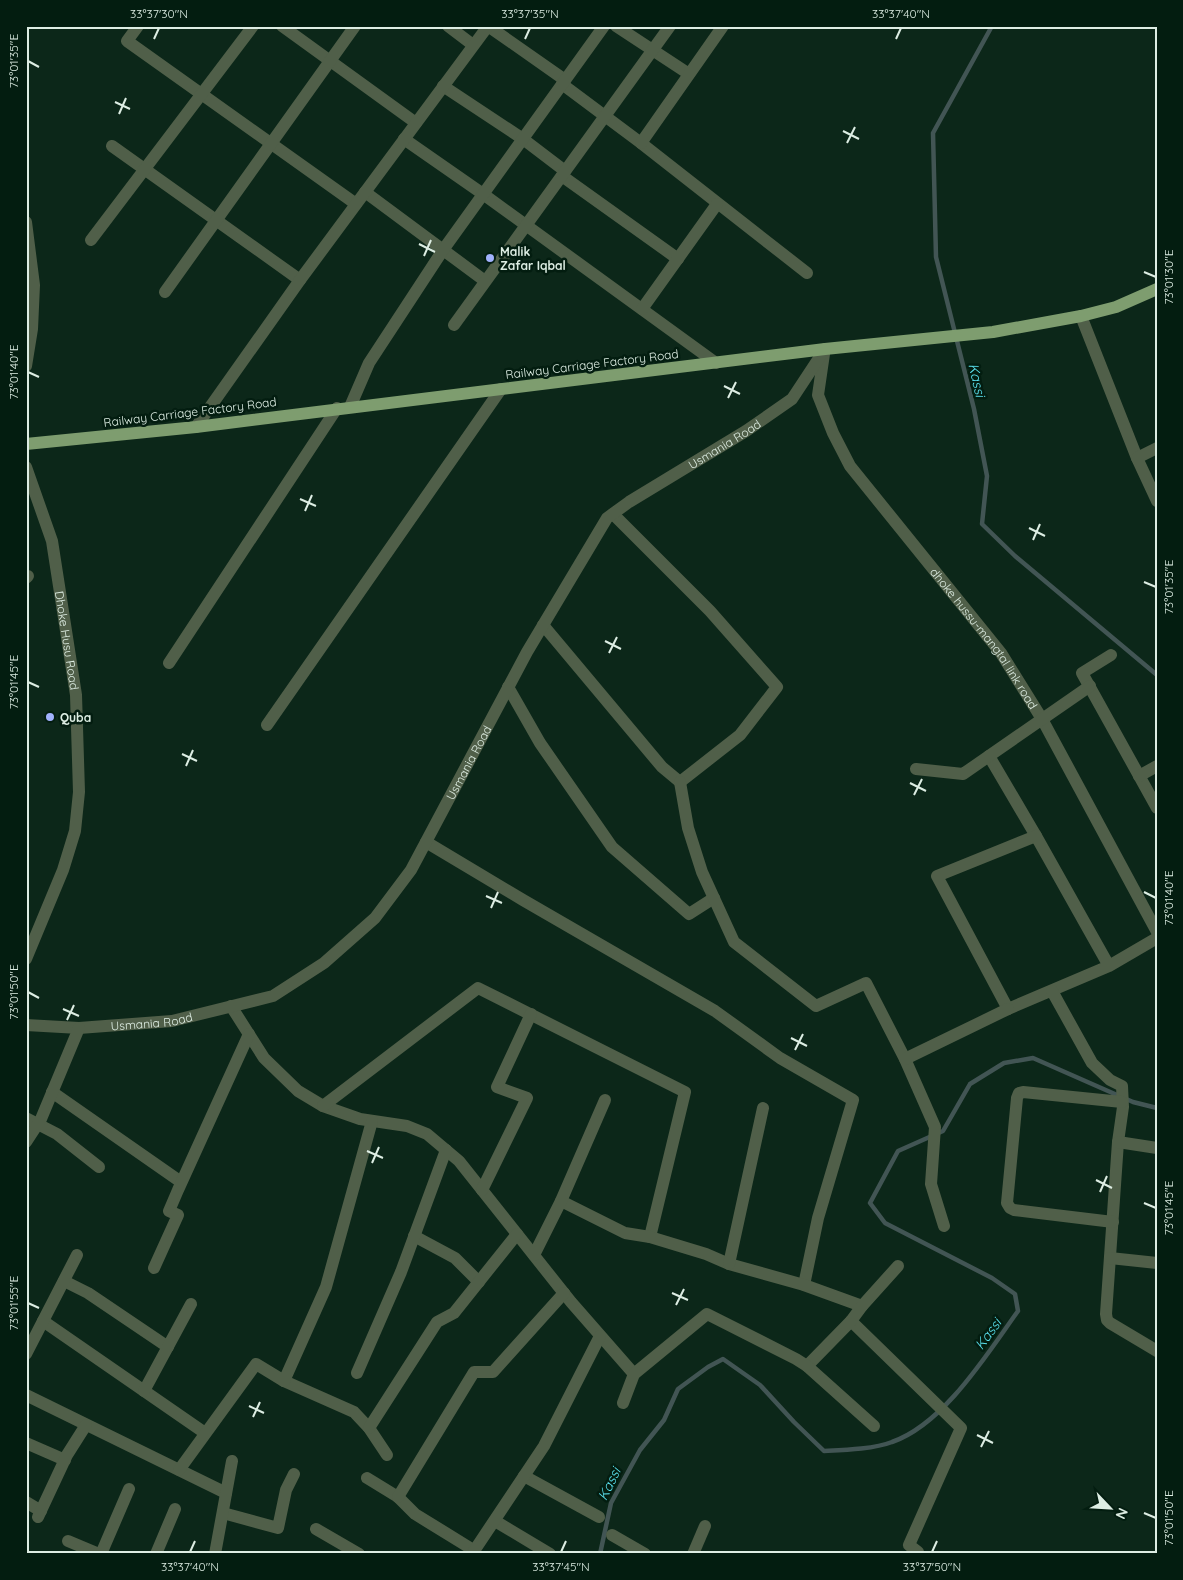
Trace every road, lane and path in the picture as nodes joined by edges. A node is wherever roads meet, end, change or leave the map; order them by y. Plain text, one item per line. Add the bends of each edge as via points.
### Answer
1 (138, 26) edge
2 (253, 26) edge
3 (282, 26) edge
4 (355, 26) edge
5 (448, 26) edge
6 (488, 26) edge
7 (604, 26) edge
8 (616, 26) edge
9 (670, 26) edge
10 (723, 26) edge
11 (474, 45) junction
12 (653, 50) junction
13 (330, 61) junction
14 (689, 74) junction
15 (564, 82) junction
16 (443, 86) junction
17 (202, 94) junction
18 (605, 116) junction
19 (416, 123) junction
20 (404, 139) junction
21 (523, 139) junction
22 (272, 143) junction
23 (641, 143) junction
24 (112, 146) dead end
25 (145, 169) junction
26 (563, 173) junction
27 (365, 192) junction
28 (483, 194) junction
29 (356, 204) junction
30 (717, 204) junction
31 (216, 220) junction
32 (26, 222) edge
33 (526, 225) junction
34 (27, 238) edge
35 (91, 240) dead end
36 (443, 250) junction
37 (678, 259) junction
38 (807, 273) dead end
39 (300, 280) junction
40 (485, 281) junction
41 (1157, 289) edge
42 (165, 292) dead end
43 (642, 309) junction
44 (1081, 316) junction
45 (454, 325) dead end
46 (29, 328) edge
47 (825, 349) junction
48 (716, 363) junction
49 (26, 366) edge
50 (500, 389) junction
51 (344, 408) junction
52 (196, 427) junction
53 (26, 444) edge
54 (1157, 448) edge
55 (1137, 458) junction
56 (26, 467) edge
57 (1157, 500) edge
58 (614, 514) junction
59 (543, 626) junction
60 (1111, 655) dead end
61 (169, 663) dead end
62 (1090, 686) junction
63 (508, 687) junction
64 (1042, 719) junction
65 (267, 725) dead end
66 (989, 756) junction
67 (1157, 766) edge
68 (916, 769) dead end
69 (1140, 776) junction
70 (680, 782) junction
71 (1157, 808) edge
72 (1036, 836) junction
73 (426, 842) junction
74 (714, 898) junction
75 (1157, 932) edge
76 (1157, 938) edge
77 (26, 959) edge
78 (1109, 966) junction
79 (1052, 991) junction
80 (232, 1006) junction
81 (1008, 1009) junction
82 (531, 1014) junction
83 (26, 1025) edge
84 (79, 1028) junction
85 (249, 1034) junction
86 (905, 1059) junction
87 (52, 1092) junction
88 (1122, 1095) junction
89 (605, 1100) dead end
90 (323, 1106) junction
91 (763, 1108) dead end
92 (32, 1121) edge
93 (372, 1121) junction
94 (26, 1142) edge
95 (1118, 1142) junction
96 (1157, 1148) edge
97 (446, 1150) junction
98 (98, 1167) dead end
99 (181, 1182) junction
100 (482, 1190) junction
101 (561, 1201) junction
102 (1112, 1222) junction
103 (944, 1226) dead end
104 (518, 1234) junction
105 (414, 1236) junction
106 (650, 1237) junction
107 (77, 1255) dead end
108 (534, 1255) junction
109 (1110, 1258) junction
110 (1157, 1263) edge
111 (729, 1264) junction
112 (898, 1266) dead end
113 (154, 1268) dead end
114 (64, 1281) junction
115 (479, 1282) junction
116 (804, 1285) junction
117 (564, 1293) junction
118 (191, 1304) dead end
119 (862, 1306) junction
120 (43, 1321) junction
121 (851, 1321) junction
122 (600, 1336) junction
123 (168, 1347) junction
124 (1157, 1351) edge
125 (26, 1354) edge
126 (807, 1366) junction
127 (357, 1373) dead end
128 (634, 1374) junction
129 (284, 1381) junction
130 (144, 1391) junction
131 (26, 1396) edge
132 (623, 1403) dead end
133 (86, 1425) junction
134 (874, 1426) dead end
135 (369, 1428) junction
136 (205, 1434) junction
137 (26, 1443) edge
138 (387, 1455) dead end
139 (65, 1460) junction
140 (232, 1460) dead end
141 (179, 1470) junction
142 (294, 1474) dead end
143 (524, 1476) junction
144 (367, 1478) dead end
145 (129, 1488) dead end
146 (226, 1493) junction
147 (398, 1497) junction
148 (26, 1502) edge
149 (175, 1509) dead end
150 (223, 1513) junction
151 (599, 1517) dead end
152 (495, 1521) junction
153 (705, 1526) dead end
154 (316, 1529) dead end
155 (612, 1535) dead end
156 (68, 1541) dead end
157 (474, 1552) edge
158 (100, 1554) edge
159 (156, 1554) edge
160 (215, 1554) edge
161 (359, 1554) edge
162 (550, 1554) edge
163 (645, 1554) edge
164 (693, 1554) edge
165 (917, 1554) edge

1 - 17 street via 127,42
2 - 17 street
3 - 13 street
4 - 13 street
5 - 11 street
6 - 11 street
6 - 15 street
7 - 15 street
8 - 12 street
9 - 12 street
10 - 14 street
11 - 16 street
12 - 14 street
12 - 18 street
13 - 19 street
13 - 22 street
14 - 23 street
15 - 18 street
15 - 21 street
16 - 19 street
16 - 21 street
17 - 22 street
17 - 25 street
18 - 23 street
18 - 26 street
19 - 20 street
20 - 27 street
20 - 28 street
21 - 26 street
21 - 28 street
22 - 29 street
22 - 31 street
23 - 30 street
24 - 25 street
25 - 31 street
25 - 35 street
26 - 33 street
26 - 37 street
27 - 29 street
27 - 36 street
28 - 33 street
28 - 36 street
29 - 39 street
30 - 37 street
30 - 38 street
31 - 39 street
31 - 42 street
32 - 34 street
33 - 40 street
33 - 43 street
34 - 46 street via 34,286
36 - 40 street
36 - 51 street via 369,363
37 - 43 street
39 - 52 street
40 - 45 street
41 - 44 main road, Railway Carriage Factory Road via 1116,307
43 - 48 street
44 - 47 main road, Railway Carriage Factory Road via 993,332
44 - 55 street
46 - 49 street
47 - 48 main road, Railway Carriage Factory Road
47 - 58 street, Usmania Road via 792,399
47 - 64 street, dhoke hussu-mangtal link road via 818,395 850,466 1001,653
48 - 50 main road, Railway Carriage Factory Road
50 - 51 main road, Railway Carriage Factory Road
50 - 65 street
51 - 52 main road, Railway Carriage Factory Road
51 - 61 street
52 - 53 main road, Railway Carriage Factory Road
54 - 55 street
55 - 57 street
56 - 77 street, Dhoke Husu Road via 52,541 76,696 79,792 75,831
58 - 59 street, Usmania Road via 607,518
58 - 70 street via 710,611 776,687 740,735
59 - 63 street, Usmania Road
59 - 70 street via 662,768
60 - 62 street via 1082,673
62 - 64 street
62 - 69 street
63 - 73 street, Usmania Road
63 - 74 street via 540,743 612,848 689,914
64 - 66 street
64 - 75 street, dhoke hussu-mangtal link road
66 - 68 street via 963,774
66 - 72 street
67 - 69 street
69 - 71 street
70 - 74 street via 688,828
72 - 78 street
72 - 81 street via 937,876
73 - 80 street, Usmania Road via 411,870 375,918 324,963 274,996
73 - 116 street via 715,1011 780,1058 852,1100 818,1218
74 - 86 street via 734,942 816,1006 866,983
76 - 78 street
78 - 79 street
79 - 81 street
79 - 88 street via 1092,1063
80 - 84 street, Usmania Road via 172,1021
80 - 85 street
81 - 86 street
82 - 90 street via 478,988
82 - 100 street via 497,1087 527,1098
82 - 106 street via 685,1092
83 - 84 street, Usmania Road
84 - 87 street
85 - 90 street via 264,1058 298,1091
85 - 99 street
86 - 103 street via 935,1127 931,1184
87 - 92 street
87 - 99 street
88 - 95 street
88 - 102 street via 1019,1093 1008,1194 1008,1203 1014,1210
89 - 101 street
90 - 93 street
91 - 111 street
92 - 94 street
92 - 98 street via 57,1134
93 - 97 street via 407,1126 426,1134
93 - 129 street via 326,1287
95 - 96 street
95 - 102 street
97 - 100 street
97 - 105 street
99 - 113 street via 169,1211 178,1215
100 - 104 street
101 - 106 street via 625,1233
101 - 108 street
102 - 109 street
104 - 108 street
104 - 115 street
105 - 115 street via 455,1258
105 - 127 street
106 - 111 street
107 - 114 street
108 - 117 street
109 - 110 street
109 - 124 street via 1107,1320
111 - 116 street
112 - 119 street
114 - 120 street
114 - 123 street via 88,1293
115 - 135 street via 454,1313 436,1322
116 - 119 street
117 - 122 street
117 - 147 street via 493,1372 474,1372
118 - 123 street
119 - 121 street
120 - 125 street
120 - 130 street
121 - 126 street
121 - 165 street via 961,1428 909,1545
122 - 128 street
122 - 143 street via 544,1446
123 - 130 street
126 - 128 street via 707,1314
126 - 134 street
128 - 132 street
129 - 135 street via 354,1412
129 - 136 street via 256,1364
130 - 136 street
131 - 133 street
133 - 139 street
133 - 141 street
135 - 138 street
136 - 141 street
137 - 139 street
139 - 148 street via 39,1514
140 - 146 street
141 - 146 street
142 - 150 street via 286,1490 278,1528
143 - 151 street
143 - 152 street
144 - 147 street
145 - 158 street
146 - 150 street
147 - 157 street via 415,1514
149 - 159 street
150 - 160 street
152 - 157 street
152 - 162 street
153 - 164 street
154 - 161 street
155 - 163 street
156 - 158 street

